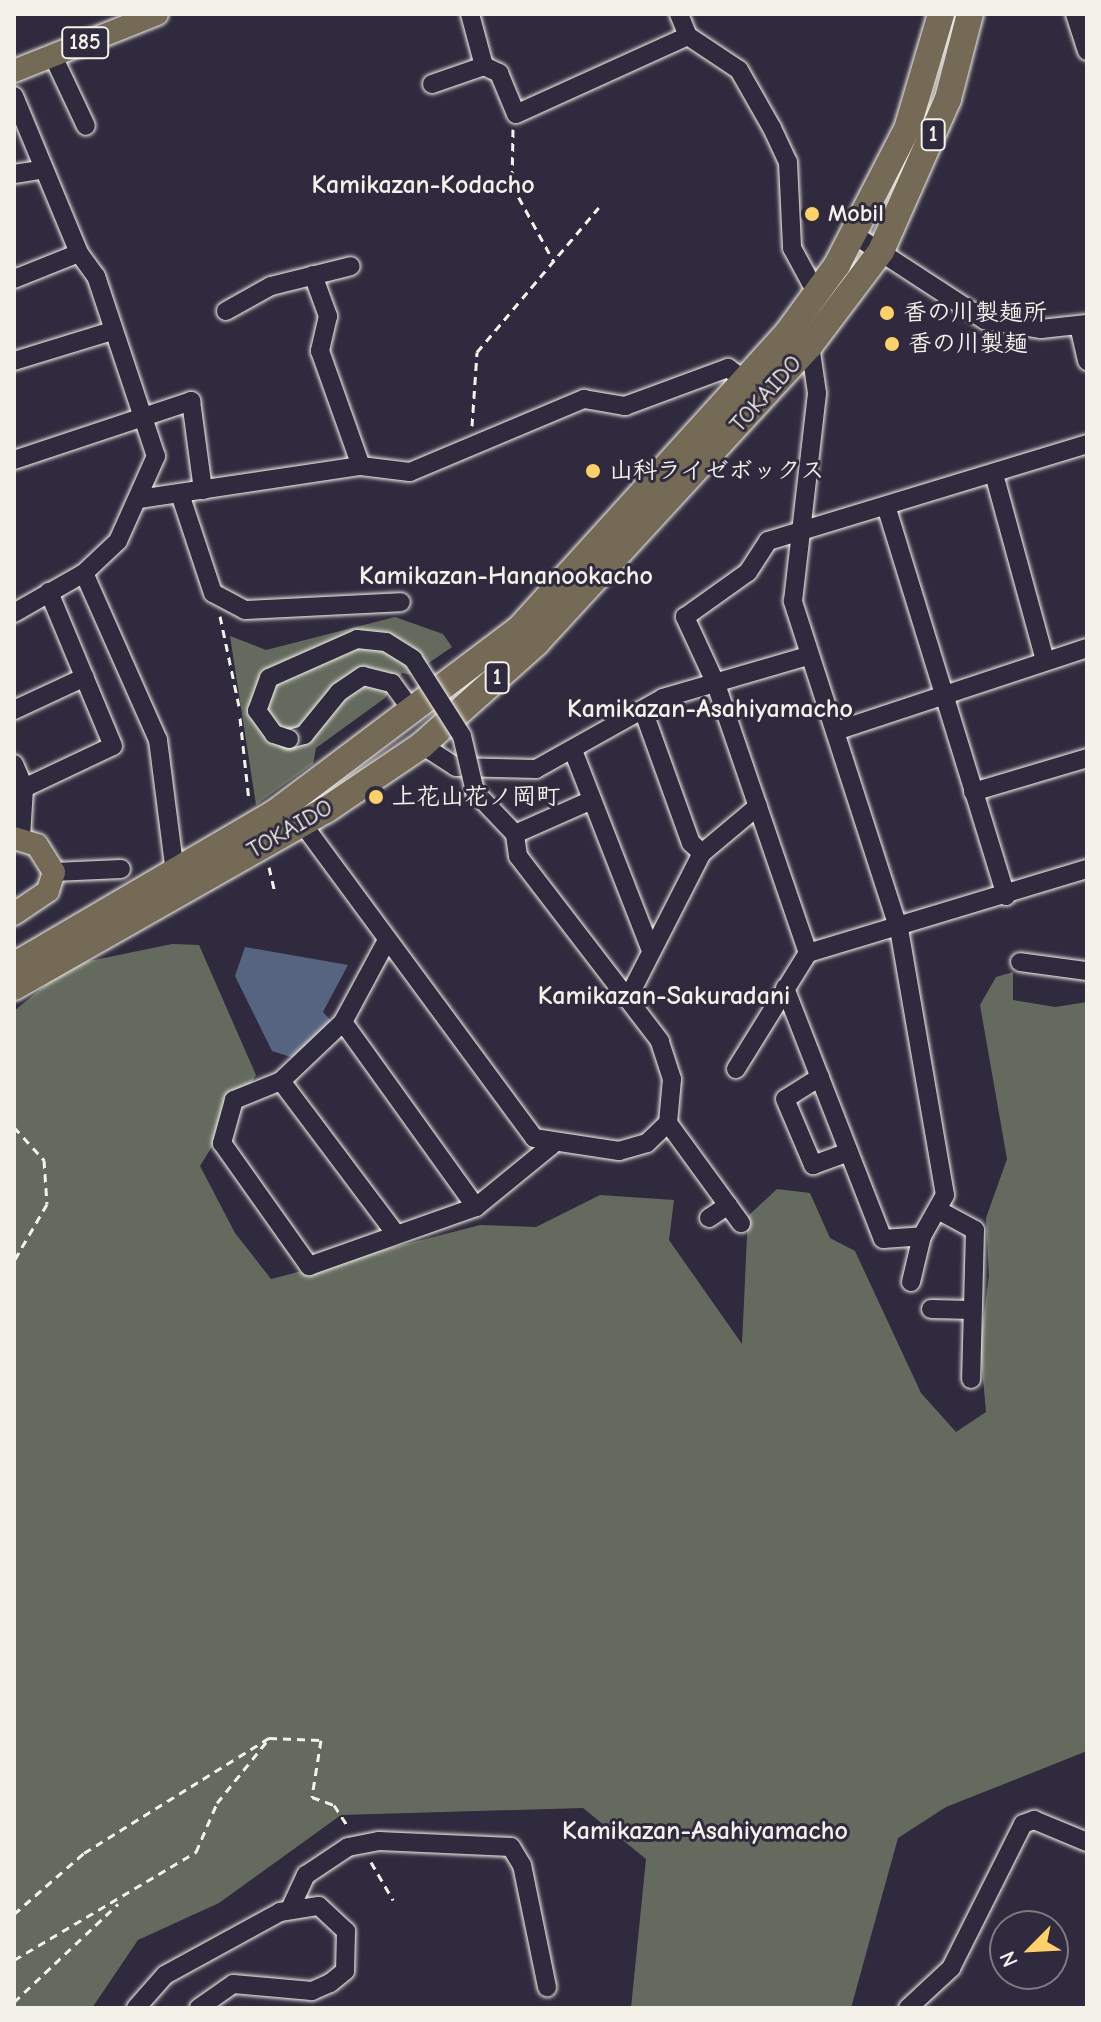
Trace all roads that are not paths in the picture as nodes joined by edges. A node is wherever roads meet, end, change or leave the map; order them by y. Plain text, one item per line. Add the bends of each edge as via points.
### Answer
1 (157, 14) edge
2 (679, 14) edge
3 (941, 14) edge
4 (970, 14) edge
5 (1075, 14) edge
6 (477, 16) edge
7 (688, 36) junction
8 (1087, 51) edge
9 (53, 56) junction
10 (484, 66) junction
11 (14, 71) edge
12 (432, 84) dead end
13 (14, 96) edge
14 (86, 126) dead end
15 (44, 169) junction
16 (14, 174) edge
17 (856, 236) junction
18 (881, 251) junction
19 (79, 253) junction
20 (351, 266) dead end
21 (313, 275) junction
22 (14, 279) edge
23 (817, 294) junction
24 (226, 311) dead end
25 (1083, 325) edge
26 (112, 331) junction
27 (810, 345) junction
28 (14, 361) edge
29 (1087, 361) edge
30 (746, 381) junction
31 (144, 421) junction
32 (1087, 444) edge
33 (14, 460) edge
34 (361, 466) junction
35 (994, 474) junction
36 (203, 490) junction
37 (181, 497) junction
38 (139, 499) junction
39 (887, 509) junction
40 (801, 534) junction
41 (84, 573) junction
42 (49, 592) junction
43 (401, 602) dead end
44 (14, 613) edge
45 (1087, 648) edge
46 (808, 656) junction
47 (1045, 660) junction
48 (85, 677) junction
49 (715, 682) junction
50 (943, 694) junction
51 (14, 710) edge
52 (643, 710) junction
53 (412, 711) junction
54 (836, 731) junction
55 (422, 745) junction
56 (574, 753) junction
57 (1087, 758) edge
58 (14, 764) edge
59 (24, 788) junction
60 (973, 792) junction
61 (592, 800) junction
62 (758, 806) junction
63 (302, 823) junction
64 (515, 834) junction
65 (18, 838) edge
66 (702, 853) junction
67 (121, 869) dead end
68 (1087, 869) edge
69 (54, 872) junction
70 (175, 872) junction
71 (1006, 896) junction
72 (14, 914) edge
73 (899, 930) junction
74 (386, 942) junction
75 (650, 948) junction
76 (808, 953) junction
77 (1020, 962) dead end
78 (14, 966) edge
79 (1087, 971) edge
80 (14, 987) edge
81 (785, 988) junction
82 (628, 998) junction
83 (343, 1022) junction
84 (736, 1069) dead end
85 (820, 1077) junction
86 (281, 1081) junction
87 (668, 1123) junction
88 (552, 1145) junction
89 (849, 1152) junction
90 (728, 1205) junction
91 (476, 1207) junction
92 (938, 1210) junction
93 (709, 1218) dead end
94 (741, 1223) dead end
95 (396, 1234) junction
96 (922, 1236) junction
97 (911, 1282) dead end
98 (931, 1309) dead end
99 (972, 1310) junction
100 (971, 1379) dead end
101 (1087, 1842) edge
102 (290, 1909) junction
103 (547, 1987) dead end
104 (136, 2008) edge
105 (199, 2008) edge
106 (908, 2008) edge

1 - 9 main road, 185
2 - 7 street
3 - 17 highway, TOKAIDO / 1 via 907,129
4 - 18 highway, TOKAIDO / 1 via 948,99
5 - 8 street
6 - 10 street via 468,28
7 - 10 street via 516,114 499,73
7 - 23 street via 739,70 788,162 792,248
9 - 11 main road, 185
9 - 14 street
10 - 12 street
13 - 15 street
15 - 16 street
15 - 19 street
17 - 18 street
17 - 23 highway, TOKAIDO / 1
18 - 25 street via 985,320 1041,329
18 - 27 highway, TOKAIDO / 1
19 - 22 street
19 - 26 street via 96,276
20 - 21 street
21 - 24 street
21 - 34 street via 328,316 320,351
23 - 30 highway, TOKAIDO / 1
25 - 29 street
26 - 28 street
26 - 31 street
27 - 40 street via 817,393
27 - 55 highway, TOKAIDO / 1 via 537,642
30 - 34 street via 728,368 625,406 584,399 410,472
30 - 53 highway, TOKAIDO / 1 via 520,628
31 - 33 street
31 - 36 street via 191,401
31 - 38 street via 156,456
32 - 35 street
34 - 36 street
35 - 39 street
35 - 47 street
36 - 37 street
37 - 38 street
37 - 43 street via 213,593 245,610
38 - 41 street via 118,541
39 - 40 street
39 - 50 street
40 - 46 street via 793,601
40 - 49 street via 768,541 748,572 685,617
41 - 42 street
41 - 70 street via 158,740
42 - 44 street
42 - 48 street
45 - 47 street
46 - 49 street
46 - 54 street
47 - 50 street
48 - 51 street
48 - 59 street via 113,746
49 - 52 street
49 - 62 street
50 - 54 street
50 - 60 street
52 - 56 street
52 - 66 street via 691,843
53 - 64 street, bridge via 392,683 363,676 339,692 304,735 289,739 274,734 257,711 269,678 357,639 386,642 413,659 462,736 475,792
53 - 70 highway, TOKAIDO / 1 via 276,812
54 - 73 street
55 - 56 street via 456,767 509,772
55 - 63 highway, TOKAIDO / 1
56 - 61 street
57 - 60 street
58 - 59 street
59 - 65 street
60 - 71 street
61 - 64 street
61 - 75 street
62 - 66 street
62 - 76 street
63 - 74 street
63 - 80 highway, TOKAIDO / 1
64 - 82 street via 518,856
65 - 69 main road via 48,856
66 - 75 street
67 - 69 street
68 - 71 street
69 - 72 main road via 48,891
70 - 78 highway, TOKAIDO / 1
71 - 73 street
73 - 76 street
73 - 92 street via 945,1195
74 - 83 street
74 - 88 street via 534,1138
75 - 82 street
76 - 81 street
77 - 79 street
81 - 84 street
81 - 85 street
82 - 87 street via 660,1041 672,1079
83 - 86 street
83 - 91 street
85 - 89 street
85 - 89 street via 785,1099 813,1165
86 - 95 street
86 - 95 street via 234,1100 222,1143 309,1266
87 - 88 street via 647,1143 619,1151
87 - 90 street
88 - 91 street
89 - 96 street via 883,1239
90 - 93 street
90 - 94 street
91 - 95 street
92 - 96 street
92 - 99 street via 975,1230
96 - 97 street
98 - 99 street
99 - 100 street
101 - 106 street via 1026,1821 951,1968
102 - 103 street via 306,1875 361,1845 511,1847 522,1865
102 - 104 street via 165,1975
102 - 105 street via 319,1906 334,1913 346,1931 345,1971 312,1991 233,1984

